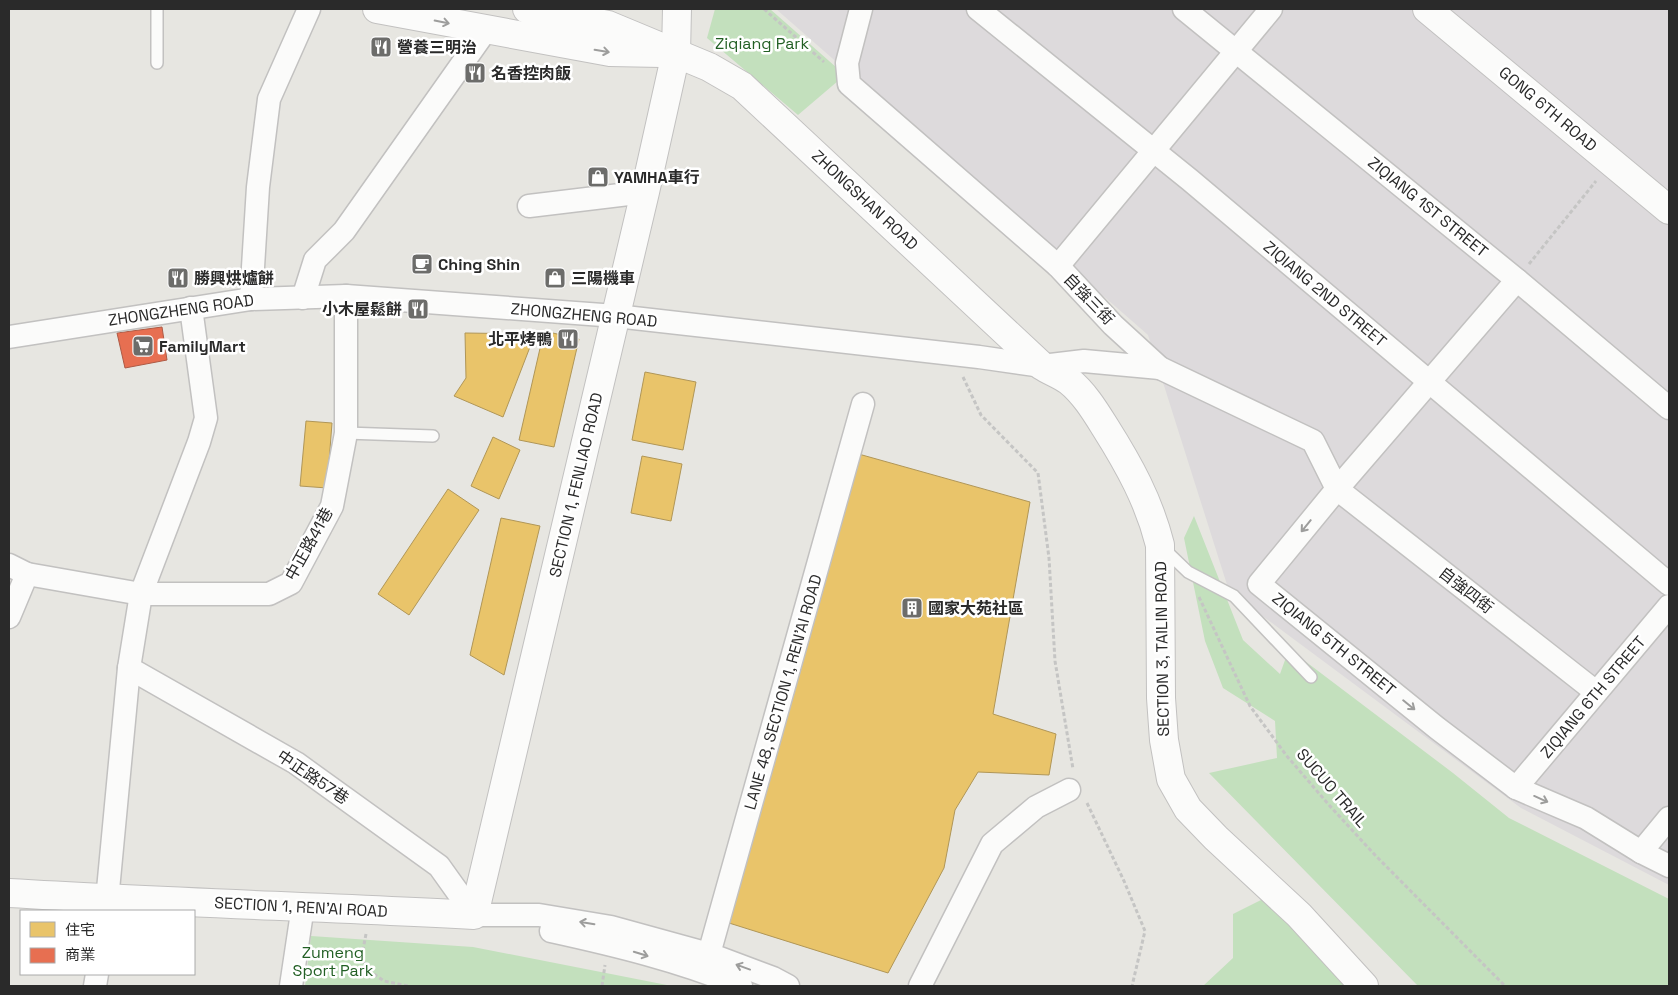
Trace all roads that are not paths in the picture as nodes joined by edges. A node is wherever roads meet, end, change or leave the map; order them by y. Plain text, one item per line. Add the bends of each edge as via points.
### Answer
1 (157, 9) edge
2 (309, 9) edge
3 (378, 9) edge
4 (527, 9) edge
5 (677, 9) edge
6 (697, 9) edge
7 (860, 9) edge
8 (978, 9) edge
9 (1184, 9) edge
10 (1271, 9) edge
11 (1427, 9) edge
12 (486, 30) junction
13 (1236, 50) junction
14 (676, 54) junction
15 (157, 63) dead end
16 (1153, 150) junction
17 (645, 192) junction
18 (529, 206) dead end
19 (1669, 210) edge
20 (1058, 266) junction
21 (1517, 280) junction
22 (346, 296) junction
23 (303, 298) junction
24 (251, 299) junction
25 (191, 308) junction
26 (616, 316) junction
27 (9, 337) edge
28 (1042, 366) junction
29 (1160, 368) junction
30 (1429, 382) junction
31 (863, 404) dead end
32 (1669, 408) edge
33 (346, 433) junction
34 (434, 436) dead end
35 (1337, 489) junction
36 (1160, 545) junction
37 (18, 569) edge
38 (1669, 584) edge
39 (141, 594) junction
40 (1669, 606) edge
41 (9, 617) edge
42 (129, 668) junction
43 (1311, 677) dead end
44 (1596, 692) junction
45 (1516, 788) junction
46 (1076, 792) road end
47 (1669, 818) edge
48 (1641, 852) junction
49 (1669, 866) edge
50 (9, 892) edge
51 (107, 905) edge
52 (303, 906) junction
53 (474, 915) junction
54 (709, 954) junction
55 (720, 982) edge
56 (291, 986) edge
57 (742, 986) edge
58 (788, 986) edge
59 (920, 986) edge
60 (1364, 986) edge

1 - 15 lane
2 - 24 street via 269,99 258,186
3 -> 12 main road, ZHONGSHAN ROAD
4 - 14 main road, ZHONGSHAN ROAD via 608,25
5 - 14 main road, SECTION 1, FENLIAO ROAD
6 - 14 main road, SECTION 1, FENLIAO ROAD
7 - 20 street, 自強三街 via 847,63 849,84
8 - 16 street, ZIQIANG 2ND STREET
9 - 13 street, ZIQIANG 1ST STREET
10 - 13 street
11 - 19 main road, GONG 6TH ROAD
12 -> 14 main road, ZHONGSHAN ROAD via 610,52
12 - 23 street via 344,231 315,260
13 - 16 street
13 - 21 street, ZIQIANG 1ST STREET
14 - 17 main road, SECTION 1, FENLIAO ROAD
14 - 28 main road, ZHONGSHAN ROAD via 709,67 742,86
16 - 20 street
16 - 30 street, ZIQIANG 2ND STREET
17 - 18 street
17 - 26 main road, SECTION 1, FENLIAO ROAD
20 - 29 street, 自強三街 via 1113,325
21 - 30 street, ZIQIANG 5TH STREET
21 - 32 street, ZIQIANG 1ST STREET
22 - 23 street, ZHONGZHENG ROAD
22 - 26 street, ZHONGZHENG ROAD
22 - 33 street, 中正路41巷
23 - 24 street, ZHONGZHENG ROAD
24 - 25 street, ZHONGZHENG ROAD
25 - 27 street, ZHONGZHENG ROAD
25 - 39 street via 206,418
26 - 28 street, ZHONGZHENG ROAD
26 - 53 main road, SECTION 1, FENLIAO ROAD
28 - 29 street, ZHONGZHENG ROAD via 1084,361
28 - 36 main road, SECTION 3, TAILIN ROAD via 1069,381 1092,406 1141,488
29 - 35 street, 自強三街 via 1313,441
30 - 35 street, ZIQIANG 5TH STREET
30 - 38 street, ZIQIANG 2ND STREET
31 - 54 street, LANE 48, SECTION 1, REN'AI ROAD
33 - 34 lane
33 - 39 street, 中正路41巷 via 332,506 291,584 269,594
35 - 44 street, 自強四街
35 -> 45 street, ZIQIANG 5TH STREET via 1259,584
36 - 43 lane via 1188,572 1234,596
36 - 60 main road, SECTION 3, TAILIN ROAD via 1162,706 1171,779 1188,809 1299,915
37 - 39 street, 中正路41巷
37 - 41 street
39 - 42 street
40 - 44 street, ZIQIANG 6TH STREET
42 - 51 street
42 - 53 street, 中正路57巷 via 296,763 424,854 440,866
44 - 45 street, ZIQIANG 6TH STREET
45 -> 48 street, ZIQIANG 5TH STREET via 1586,818
46 - 59 street via 1036,806 992,844
47 - 48 street
48 - 49 street, ZIQIANG 5TH STREET
50 - 51 main road, SECTION 1, REN'AI ROAD
51 - 52 main road, SECTION 1, REN'AI ROAD
52 - 53 main road, SECTION 1, REN'AI ROAD
52 - 56 street
54 -> 53 street, SECTION 1, REN'AI ROAD via 602,925 539,915
53 -> 55 street, SECTION 1, REN'AI ROAD via 608,944
54 - 55 street
58 -> 54 street, SECTION 1, REN'AI ROAD
55 - 57 street, SECTION 1, REN'AI ROAD

